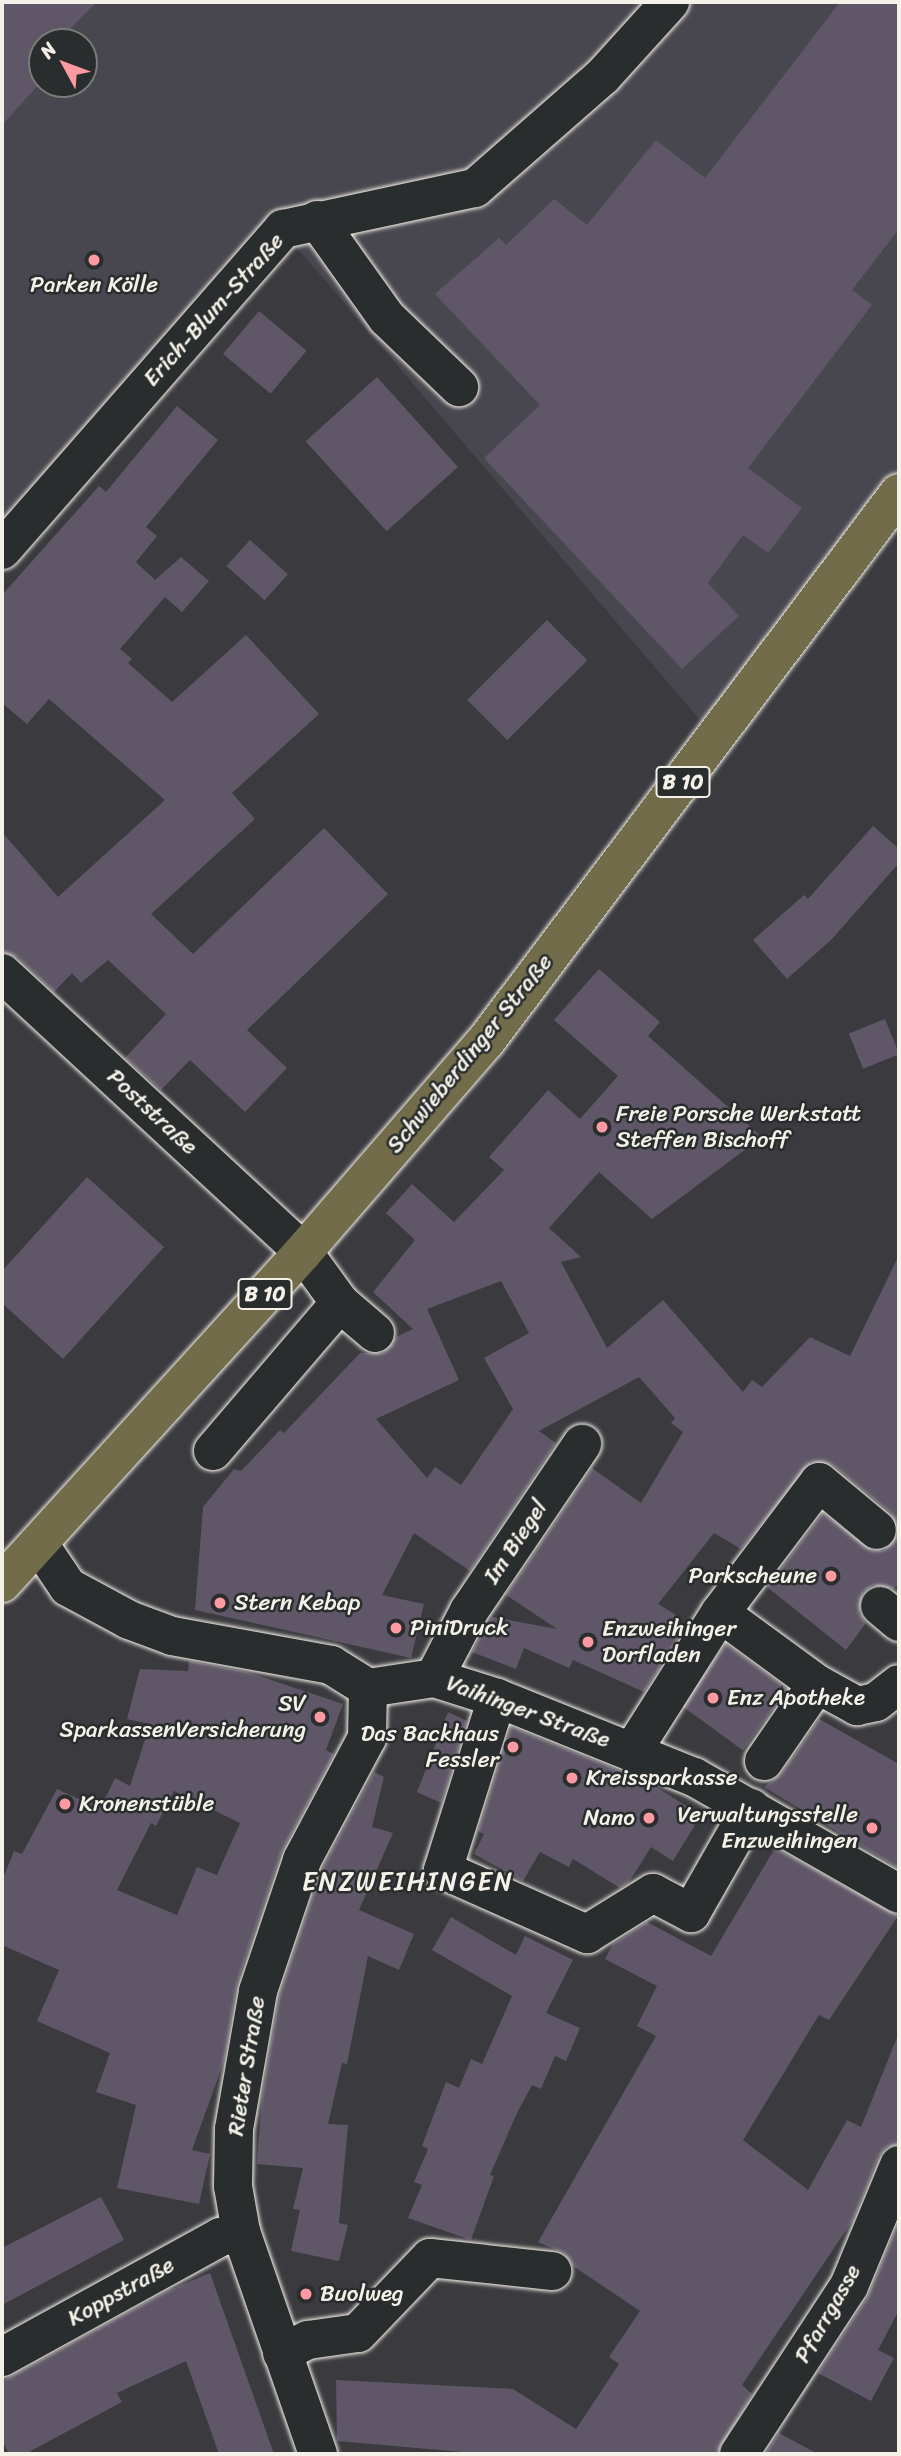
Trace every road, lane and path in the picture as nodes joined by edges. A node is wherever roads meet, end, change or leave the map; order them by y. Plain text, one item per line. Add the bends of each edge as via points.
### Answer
1 (670, 2) edge
2 (317, 220) junction
3 (459, 387) dead end
4 (899, 493) edge
5 (2, 550) edge
6 (2, 973) edge
7 (303, 1252) junction
8 (340, 1303) junction
9 (375, 1333) dead end
10 (582, 1444) dead end
11 (213, 1451) dead end
12 (877, 1530) dead end
13 (39, 1544) junction
14 (2, 1583) edge
15 (720, 1613) junction
16 (434, 1678) junction
17 (817, 1684) junction
18 (899, 1684) edge
19 (368, 1688) junction
20 (497, 1698) junction
21 (633, 1750) junction
22 (745, 1805) junction
23 (899, 1894) edge
24 (899, 2165) edge
25 (242, 2232) junction
26 (552, 2271) dead end
27 (282, 2353) junction
28 (2, 2357) edge
29 (318, 2454) edge
30 (740, 2454) edge

1 - 2 street, Erich-Blum-Straße via 604,76 475,188
2 - 3 street via 387,318
2 - 5 street, Erich-Blum-Straße via 283,229
4 - 7 main road, Schwieberdinger Straße / B 10 via 486,1041
6 - 7 street, Poststraße
7 - 8 street, Poststraße
7 - 13 main road, Schwieberdinger Straße / B 10
8 - 9 street, Poststraße
8 - 11 street
10 - 16 street, Im Biegel via 469,1611
12 - 15 street via 819,1482
13 - 14 main road, Schwieberdinger Straße / B 10
13 - 19 street via 68,1587 129,1620 172,1636 331,1665
15 - 17 street
15 - 21 street
16 - 19 street, Vaihinger Straße
16 - 20 street, Vaihinger Straße
17 - 18 street via 857,1706 876,1702
17 - 22 street via 763,1763
19 - 25 street, Rieter Straße via 367,1738 302,1860 257,1991 234,2129 233,2186
20 - 21 street, Vaihinger Straße
20 - 22 street via 443,1870 587,1934 653,1893 691,1913
21 - 22 street, Vaihinger Straße
22 - 23 street, Vaihinger Straße
24 - 30 street, Pfarrgasse via 849,2286
25 - 27 street, Rieter Straße
25 - 28 street, Koppstraße via 220,2237
26 - 27 street via 430,2258 358,2333 308,2340
27 - 29 street, Rieter Straße

